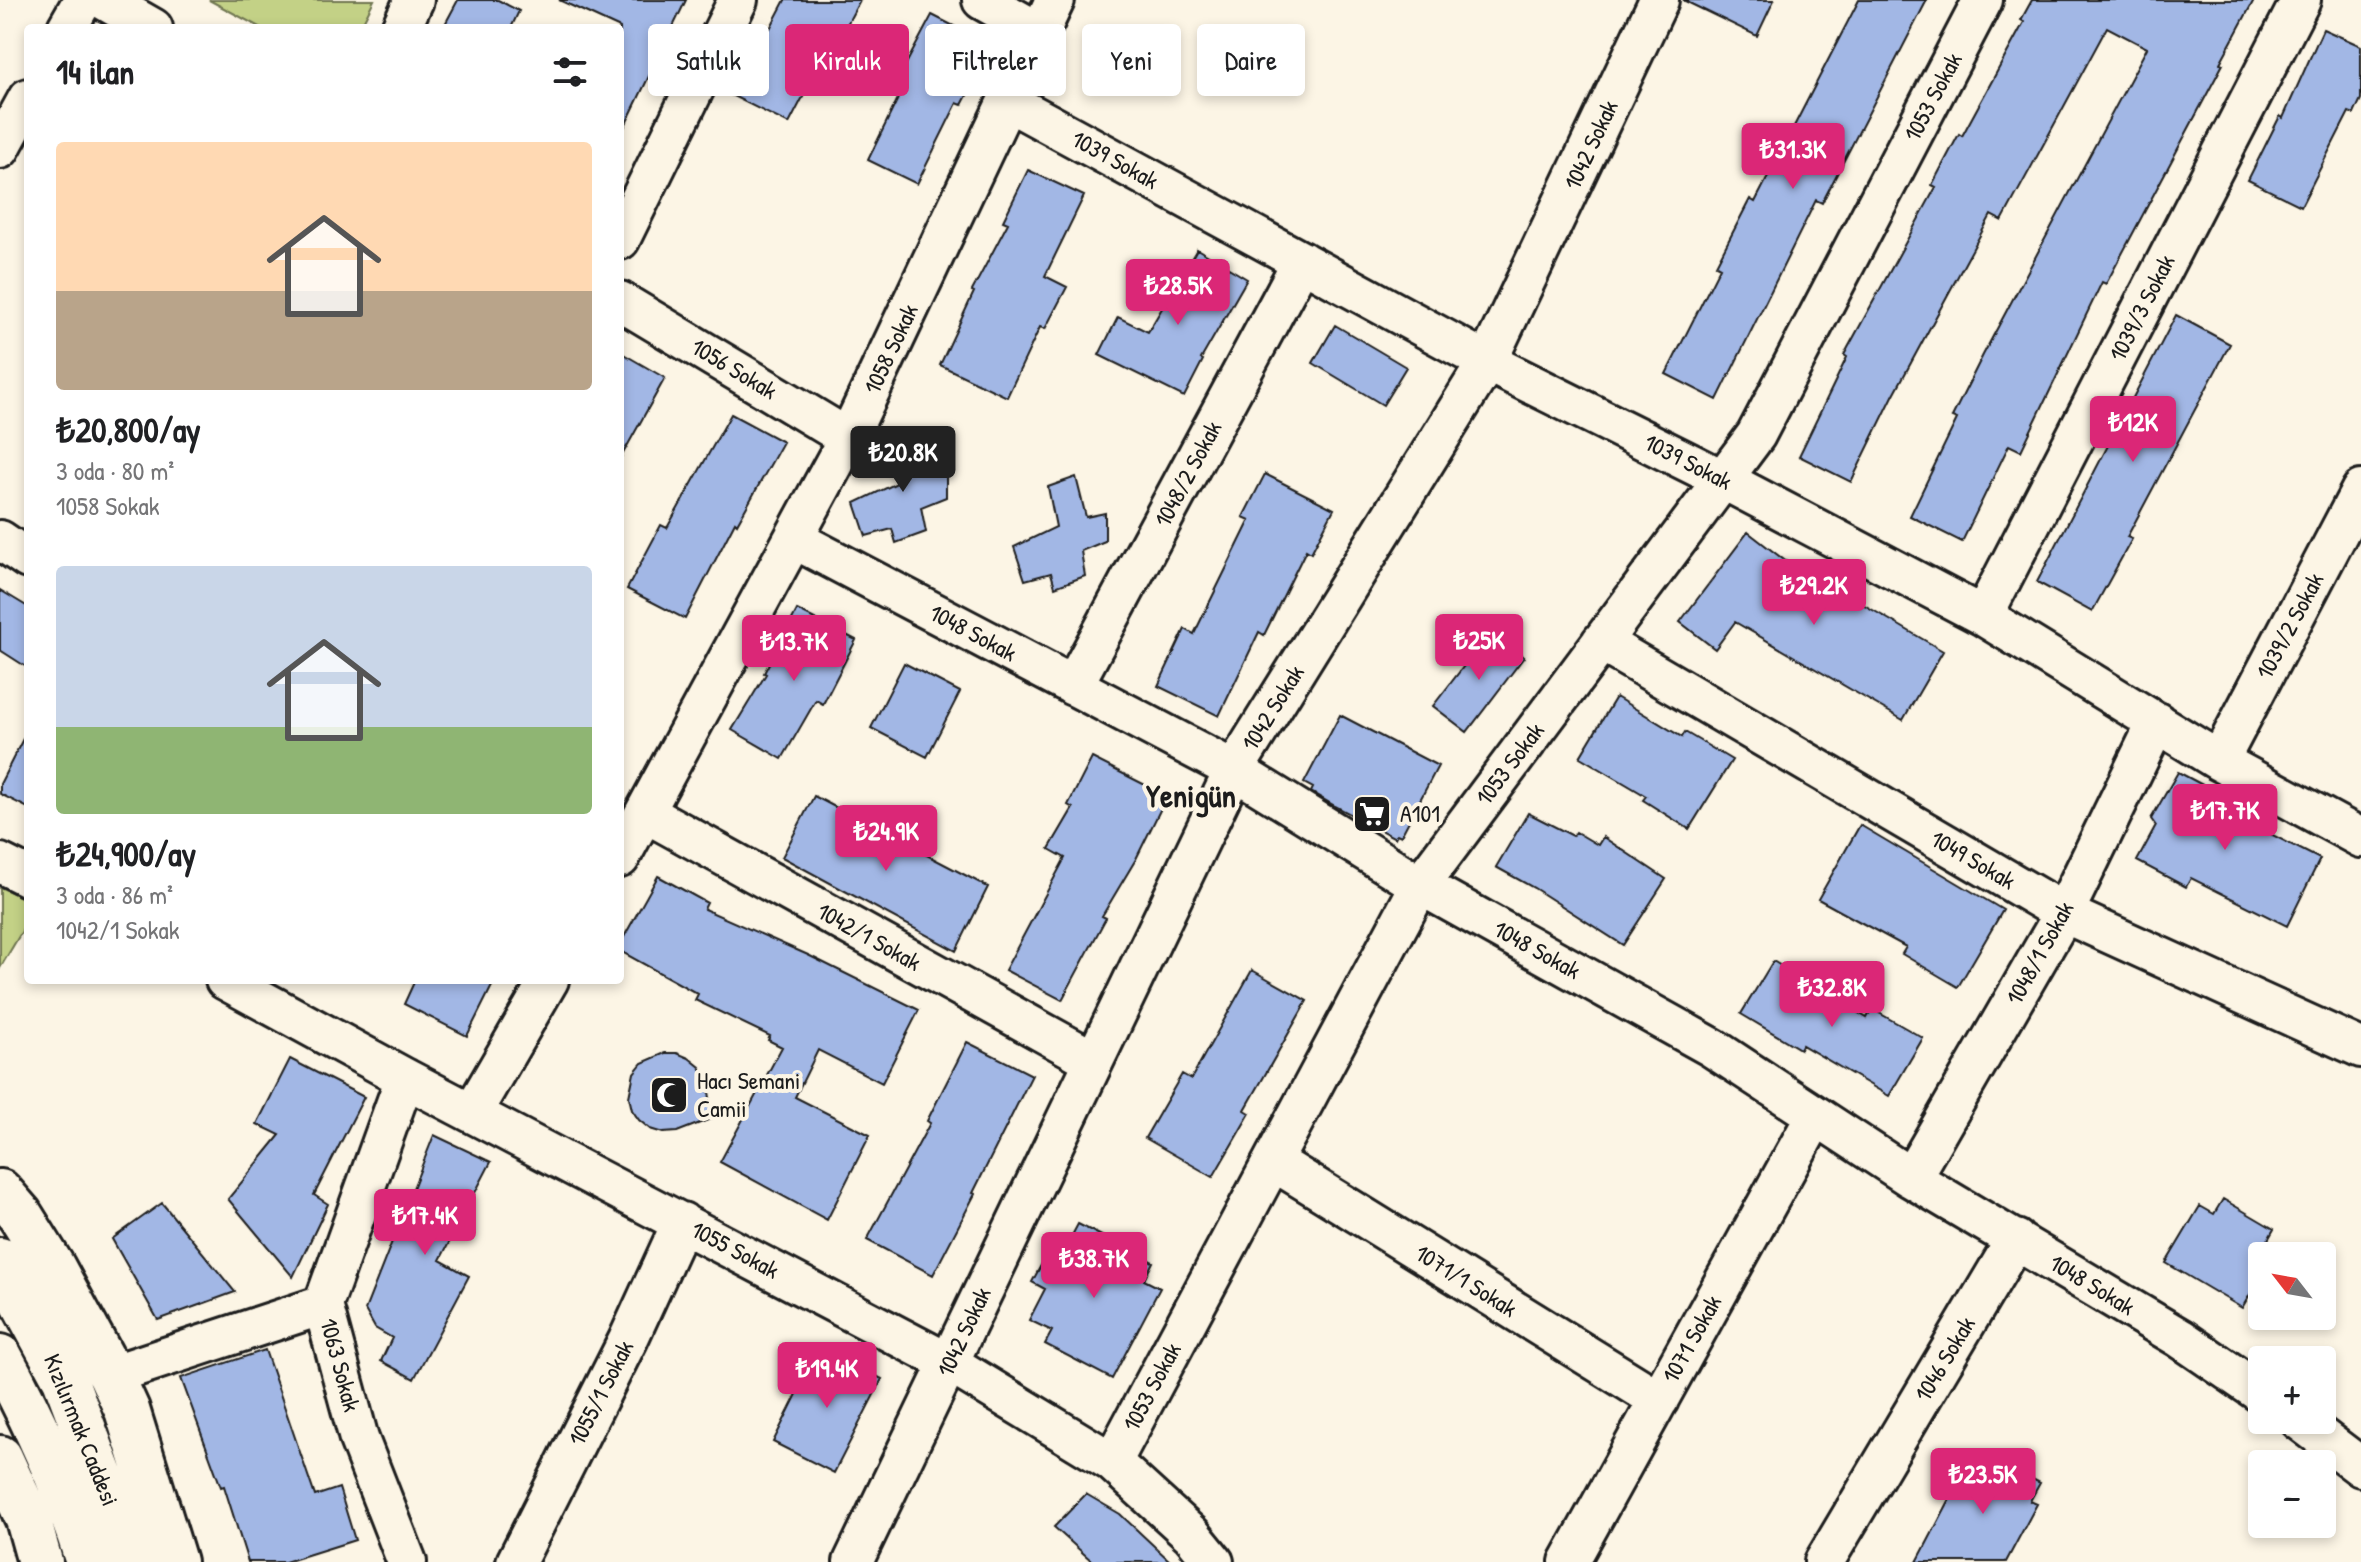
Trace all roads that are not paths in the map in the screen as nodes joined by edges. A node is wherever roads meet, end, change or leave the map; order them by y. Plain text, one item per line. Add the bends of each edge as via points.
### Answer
1 (83, 0) edge
2 (104, 0) edge
3 (414, 0) edge
4 (738, 0) edge
5 (982, 0) edge
6 (1659, 0) edge
7 (1983, 0) edge
8 (2301, 0) edge
9 (1047, 16) edge
10 (69, 24) edge
11 (146, 24) edge
12 (403, 24) edge
13 (1007, 101) junction
14 (24, 105) edge
15 (0, 149) edge
16 (624, 232) edge
17 (1302, 261) junction
18 (624, 303) edge
19 (1487, 362) junction
20 (848, 438) junction
21 (1722, 479) junction
22 (2361, 490) edge
23 (794, 539) junction
24 (0, 540) edge
25 (24, 556) edge
26 (1983, 616) junction
27 (1601, 642) junction
28 (1073, 686) junction
29 (2157, 722) junction
30 (2219, 761) junction
31 (1234, 770) junction
32 (646, 813) junction
33 (2361, 838) edge
34 (624, 851) edge
35 (0, 863) edge
36 (24, 875) edge
37 (1420, 885) junction
38 (2064, 913) junction
39 (232, 984) edge
40 (547, 984) edge
41 (2361, 1048) edge
42 (1093, 1060) junction
43 (405, 1078) junction
44 (473, 1111) junction
45 (1815, 1117) junction
46 (1273, 1161) junction
47 (1911, 1178) junction
48 (0, 1192) edge
49 (682, 1222) junction
50 (2016, 1239) junction
51 (0, 1260) edge
52 (323, 1305) junction
53 (0, 1357) edge
54 (949, 1363) junction
55 (111, 1375) junction
56 (2248, 1384) edge
57 (1659, 1400) junction
58 (2317, 1434) edge
59 (0, 1458) edge
60 (1112, 1462) junction
61 (2361, 1467) edge
62 (40, 1562) edge
63 (88, 1562) edge
64 (131, 1562) edge
65 (174, 1562) edge
66 (407, 1562) edge
67 (516, 1562) edge
68 (853, 1562) edge
69 (1214, 1562) edge
70 (1569, 1562) edge
71 (1824, 1562) edge

1 - 10 street
2 - 11 street
3 - 12 street
4 - 16 street
5 - 9 street
6 - 19 street, 1042 Sokak
7 - 21 street, 1053 Sokak via 1756,435
8 - 26 street, 1039/3 Sokak
9 - 13 street, 1058 Sokak
13 - 17 street, 1039 Sokak
13 - 20 street, 1058 Sokak
14 - 15 street
17 - 19 street, 1039 Sokak
17 - 28 street, 1048/2 Sokak
18 - 20 street, 1056 Sokak
19 - 21 street, 1039 Sokak
19 - 31 street, 1042 Sokak
20 - 23 street, 1058 Sokak
21 - 26 street, 1039 Sokak
21 - 27 street, 1053 Sokak
22 - 30 street, 1039/2 Sokak
23 - 28 street, 1048 Sokak
23 - 32 street, 1058 Sokak
24 - 25 street
26 - 29 street, 1039 Sokak
27 - 37 street, 1053 Sokak
27 - 38 street, 1049 Sokak
28 - 31 street, 1048 Sokak
29 - 30 street, 1039 Sokak
29 - 38 street, 1048/1 Sokak
30 - 33 street, 1039 Sokak
31 - 37 street, 1048 Sokak
31 - 42 street, 1042 Sokak
32 - 34 street, 1058 Sokak
32 - 42 street, 1042/1 Sokak
35 - 36 street
37 - 45 street, 1048 Sokak via 1713,1048
37 - 46 street, 1053 Sokak
38 - 41 street, 1049 Sokak
38 - 47 street, 1048/1 Sokak
39 - 43 street, 1055 Sokak
40 - 44 street
42 - 54 street, 1042 Sokak
43 - 44 street, 1055 Sokak
43 - 52 street, 1063 Sokak
44 - 49 street, 1055 Sokak
45 - 47 street, 1048 Sokak
45 - 57 street, 1071 Sokak
46 - 57 street, 1071/1 Sokak
46 - 60 street, 1053 Sokak
47 - 50 street, 1048 Sokak
48 - 55 main road via 53,1268
49 - 54 street, 1055 Sokak
49 - 67 street, 1055/1 Sokak
50 - 56 street, 1048 Sokak
50 - 71 street, 1046 Sokak
51 - 64 main road, Kızılırmak Caddesi via 65,1379
52 - 55 street
52 - 66 street, 1063 Sokak via 359,1439
53 - 63 main road, Kızılırmak Caddesi via 48,1457
54 - 60 street, 1055 Sokak
54 - 68 street, 1042 Sokak
55 - 65 main road
57 - 70 street, 1071 Sokak
58 - 61 street
59 - 62 main road via 28,1519
60 - 69 street, 1055 Sokak

